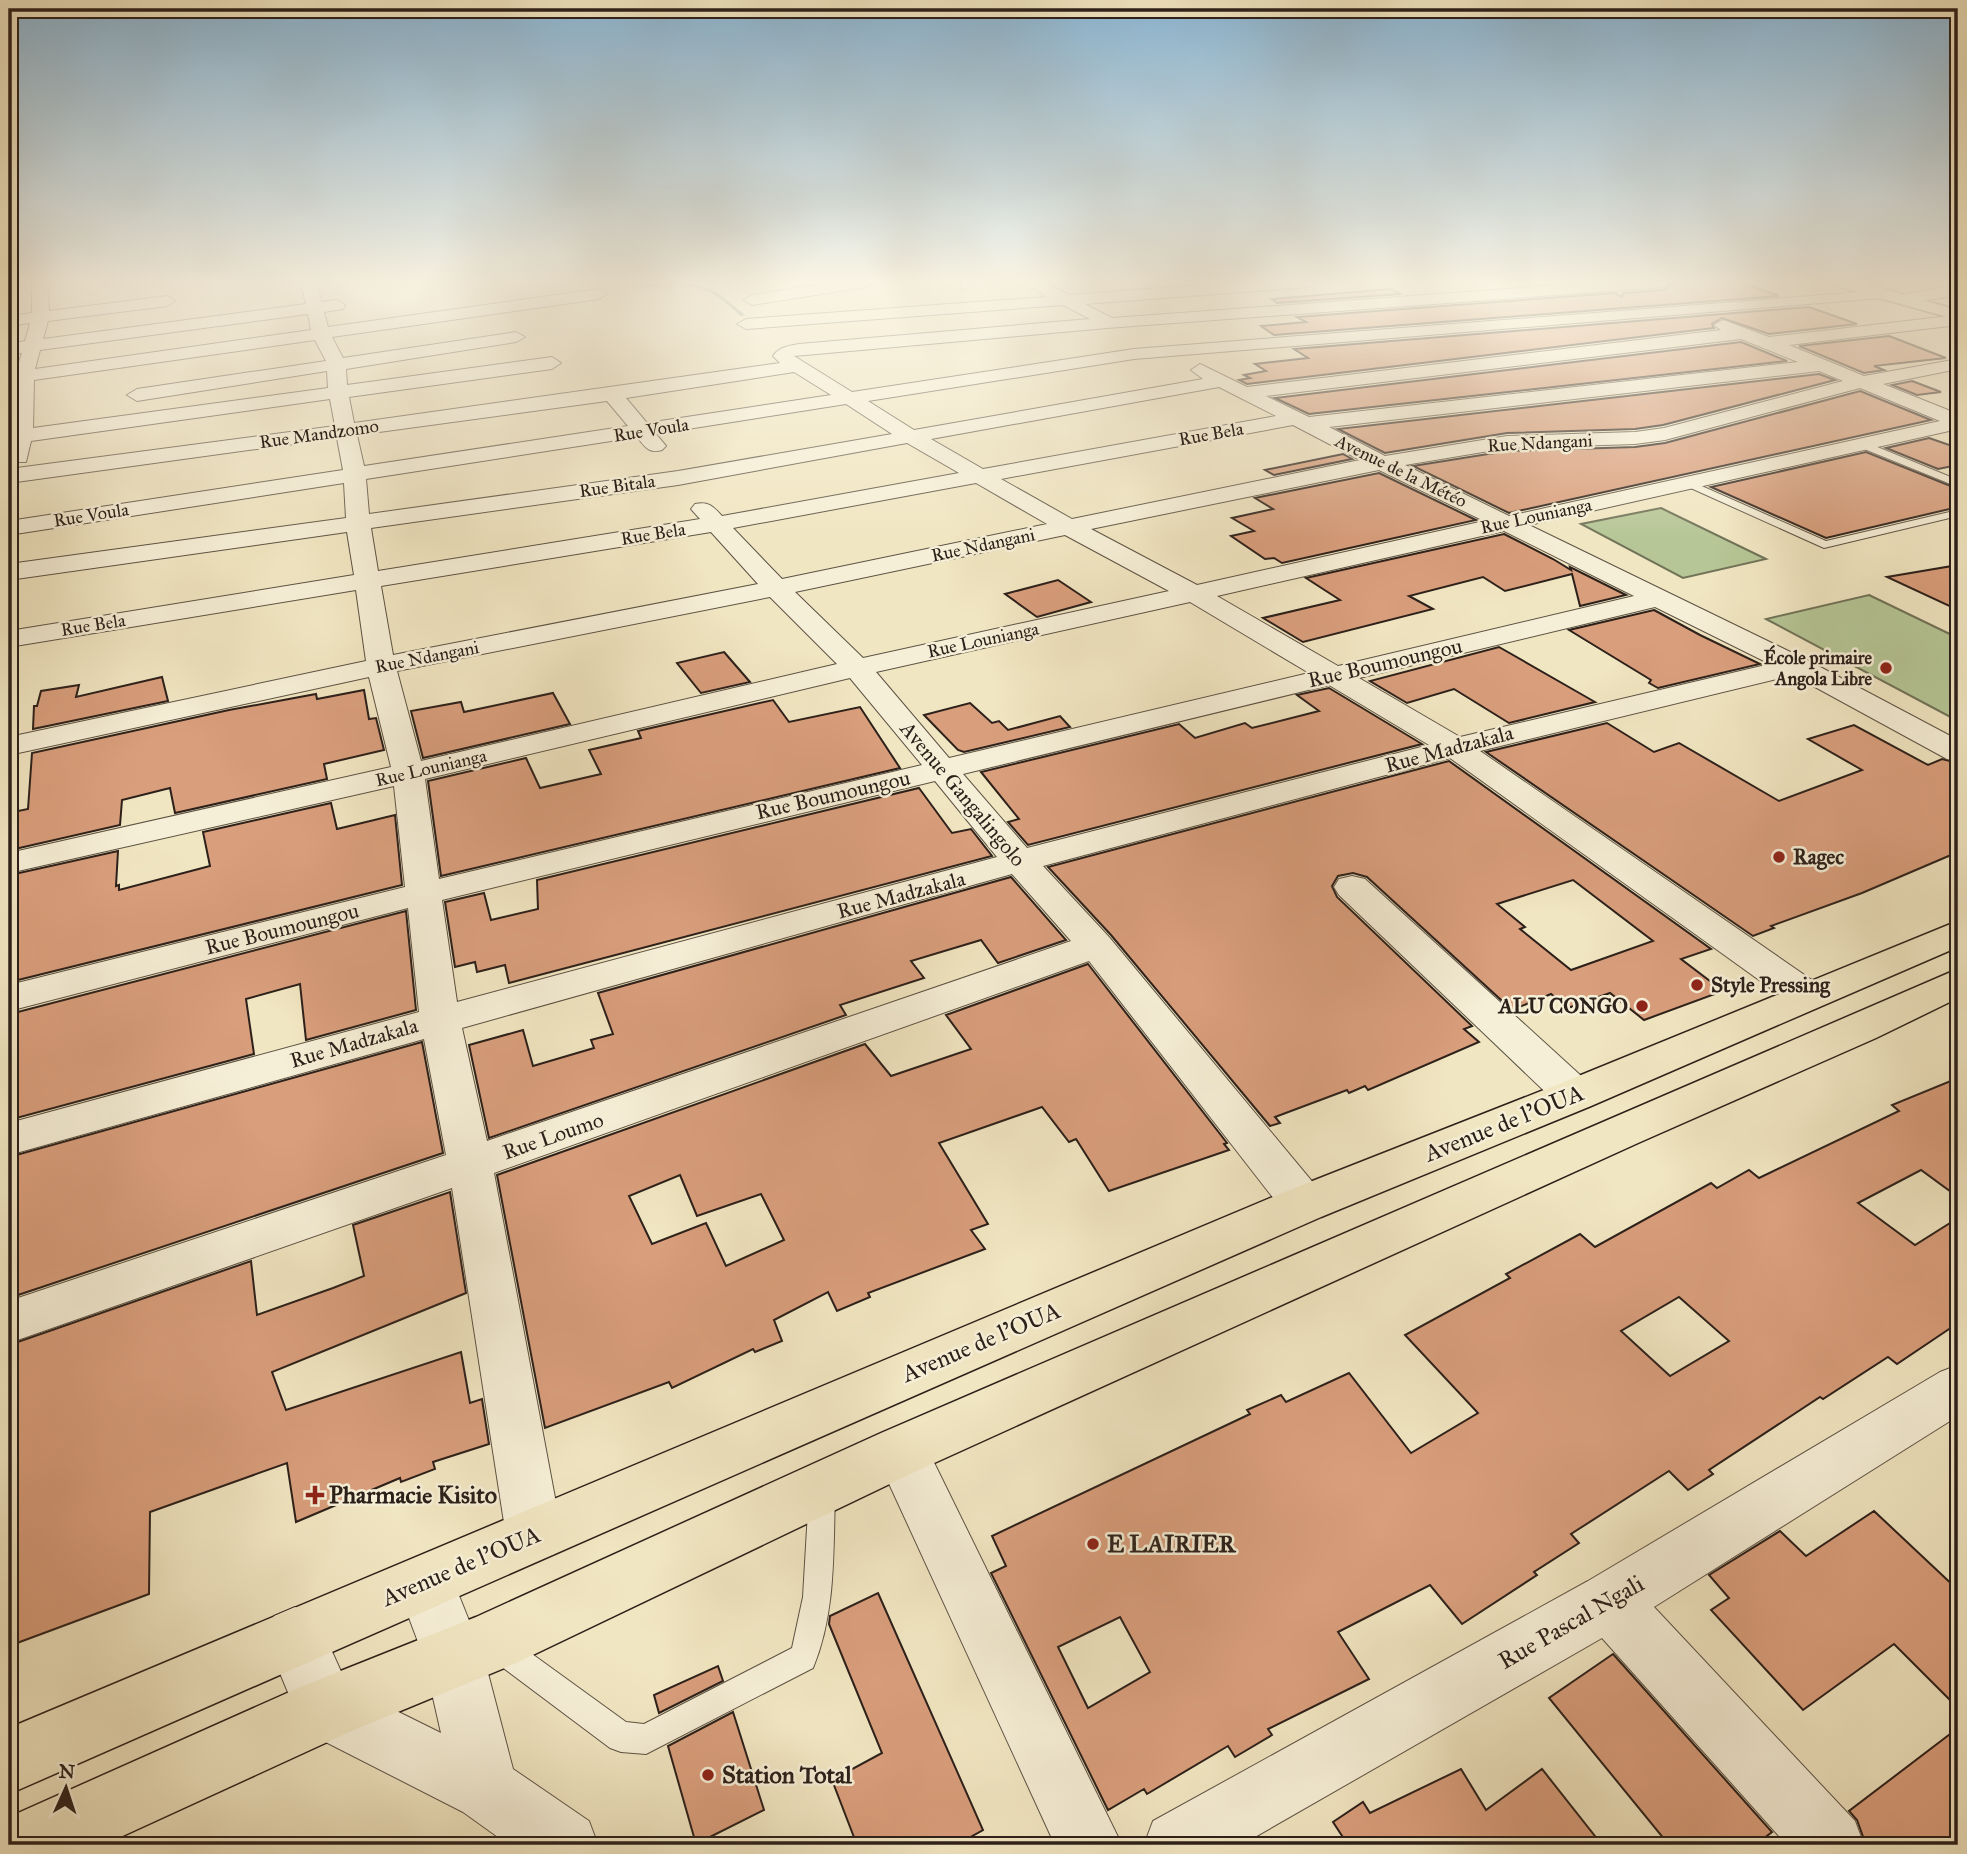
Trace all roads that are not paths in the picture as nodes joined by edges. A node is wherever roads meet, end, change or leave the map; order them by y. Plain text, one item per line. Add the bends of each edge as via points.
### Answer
1 (77, 369) edge
2 (334, 369) edge
3 (378, 369) edge
4 (473, 369) edge
5 (788, 369) edge
6 (804, 369) edge
7 (1000, 369) edge
8 (1000, 369) edge
9 (1197, 369) edge
10 (1407, 369) edge
11 (1789, 369) edge
12 (1830, 369) edge
13 (1934, 369) edge
14 (17, 377) edge
15 (337, 378) junction
16 (1861, 382) junction
17 (858, 384) junction
18 (1232, 387) junction
19 (612, 394) junction
20 (120, 397) dead end
21 (24, 419) edge
22 (1300, 421) junction
23 (1958, 422) edge
24 (346, 431) junction
25 (645, 431) junction
26 (908, 435) junction
27 (1861, 444) junction
28 (1381, 462) junction
29 (355, 475) junction
30 (979, 475) junction
31 (12, 476) edge
32 (678, 478) junction
33 (1688, 482) junction
34 (1958, 484) edge
35 (11, 501) dead end
36 (1958, 513) edge
37 (1507, 522) junction
38 (358, 524) junction
39 (715, 524) junction
40 (1069, 527) junction
41 (9, 528) edge
42 (9, 572) edge
43 (368, 580) junction
44 (776, 588) junction
45 (1195, 594) junction
46 (1659, 597) junction
47 (9, 639) edge
48 (382, 666) junction
49 (1797, 666) junction
50 (857, 668) junction
51 (1334, 676) junction
52 (9, 746) edge
53 (1456, 748) junction
54 (1958, 752) edge
55 (944, 769) junction
56 (408, 774) junction
57 (9, 863) edge
58 (1021, 863) junction
59 (1352, 887) dead end
60 (425, 893) junction
61 (1958, 933) edge
62 (1096, 945) junction
63 (1958, 982) edge
64 (1808, 996) junction
65 (9, 998) edge
66 (440, 1019) junction
67 (1576, 1095) junction
68 (9, 1139) edge
69 (470, 1164) junction
70 (1304, 1204) junction
71 (9, 1322) edge
72 (1958, 1388) edge
73 (901, 1451) junction
74 (822, 1488) junction
75 (534, 1535) junction
76 (425, 1583) junction
77 (1609, 1602) junction
78 (295, 1637) junction
79 (473, 1650) junction
80 (326, 1709) junction
81 (9, 1761) edge
82 (486, 1789) junction
83 (24, 1845) edge
84 (565, 1845) edge
85 (1089, 1845) edge
86 (1177, 1845) edge
87 (1831, 1845) edge

1 - 14 street
2 - 15 street
3 - 15 street
4 - 15 street
5 - 19 street, Rue Mandzomo
6 - 17 street
7 - 17 street, Rue Voula
8 - 17 street
9 - 18 street, Avenue de la Météo
10 - 18 street, Rue Bitala
11 - 22 street, Rue Bela
12 - 16 street
13 - 16 street, Rue Ndangani
14 - 21 street
15 - 20 street
15 - 21 street
15 - 24 street
16 - 23 street
16 - 28 street, Rue Ndangani via 1665,434 1507,442
17 - 25 street, Rue Voula
17 - 26 street
18 - 22 street, Avenue de la Météo
18 - 26 street, Rue Bitala
19 - 24 street, Rue Mandzomo
19 - 25 street, Avenue Gangalingolo
21 - 31 street
22 - 28 street, Avenue de la Météo
22 - 30 street, Rue Bela
23 - 27 street, Rue Lounianga
24 - 29 street
24 - 31 street, Rue Mandzomo
25 - 29 street, Rue Voula
25 - 32 street, Avenue Gangalingolo
26 - 30 street
26 - 32 street, Rue Bitala
27 - 33 street, Rue Lounianga
27 - 34 lane
28 - 37 street, Avenue de la Météo
28 - 40 street, Rue Ndangani
29 - 38 street
29 - 41 street, Rue Voula
30 - 39 street, Rue Bela
30 - 40 street
31 - 35 street
32 - 38 street, Rue Bitala
32 - 39 street, Avenue Gangalingolo
33 - 36 lane via 1824,545
33 - 37 street, Rue Lounianga
37 - 45 street, Rue Lounianga
37 - 46 street, Avenue de la Météo
38 - 42 street, Rue Bitala
38 - 43 street
39 - 43 street, Rue Bela
39 - 44 street, Avenue Gangalingolo
40 - 44 street, Rue Ndangani
40 - 45 street
43 - 47 street, Rue Bela
43 - 48 street
44 - 48 street, Rue Ndangani
44 - 50 street, Avenue Gangalingolo
45 - 50 street, Rue Lounianga
45 - 51 street
46 - 49 street, Avenue de la Météo
46 - 51 street, Rue Boumoungou
48 - 52 street, Rue Ndangani
48 - 56 street
49 - 53 street, Rue Madzakala
49 - 54 street, Avenue de la Météo
50 - 55 street, Avenue Gangalingolo
50 - 56 street, Rue Lounianga
51 - 53 street
51 - 55 street, Rue Boumoungou
53 - 58 street, Rue Madzakala
53 - 64 street
55 - 58 street, Avenue Gangalingolo
55 - 60 street, Rue Boumoungou
56 - 57 street, Rue Lounianga
56 - 60 street
58 - 62 street, Avenue Gangalingolo
58 - 66 street, Rue Madzakala
59 - 67 street
60 - 65 street, Rue Boumoungou
60 - 66 street
61 - 64 main road, Avenue de l'OUA
62 - 69 street, Rue Loumo
62 - 70 street, Avenue Gangalingolo
63 - 73 main road
64 - 67 main road, Avenue de l'OUA
66 - 68 street, Rue Madzakala
66 - 69 street
67 - 70 main road, Avenue de l'OUA
69 - 71 street, Rue Loumo
69 - 75 street
70 - 75 main road, Avenue de l'OUA
72 - 77 street, Rue Pascal Ngali
73 - 74 main road
73 - 85 street
74 - 79 main road
74 - 79 lane via 815,1605 803,1658 667,1730 646,1739 621,1737
75 - 76 main road, Avenue de l'OUA
76 - 78 main road, Avenue de l'OUA
76 - 79 street
77 - 86 street, Rue Pascal Ngali
77 - 87 street
78 - 80 street
78 - 81 main road, Avenue de l'OUA
79 - 80 main road
79 - 82 street
80 - 82 street
80 - 83 main road
82 - 84 street

